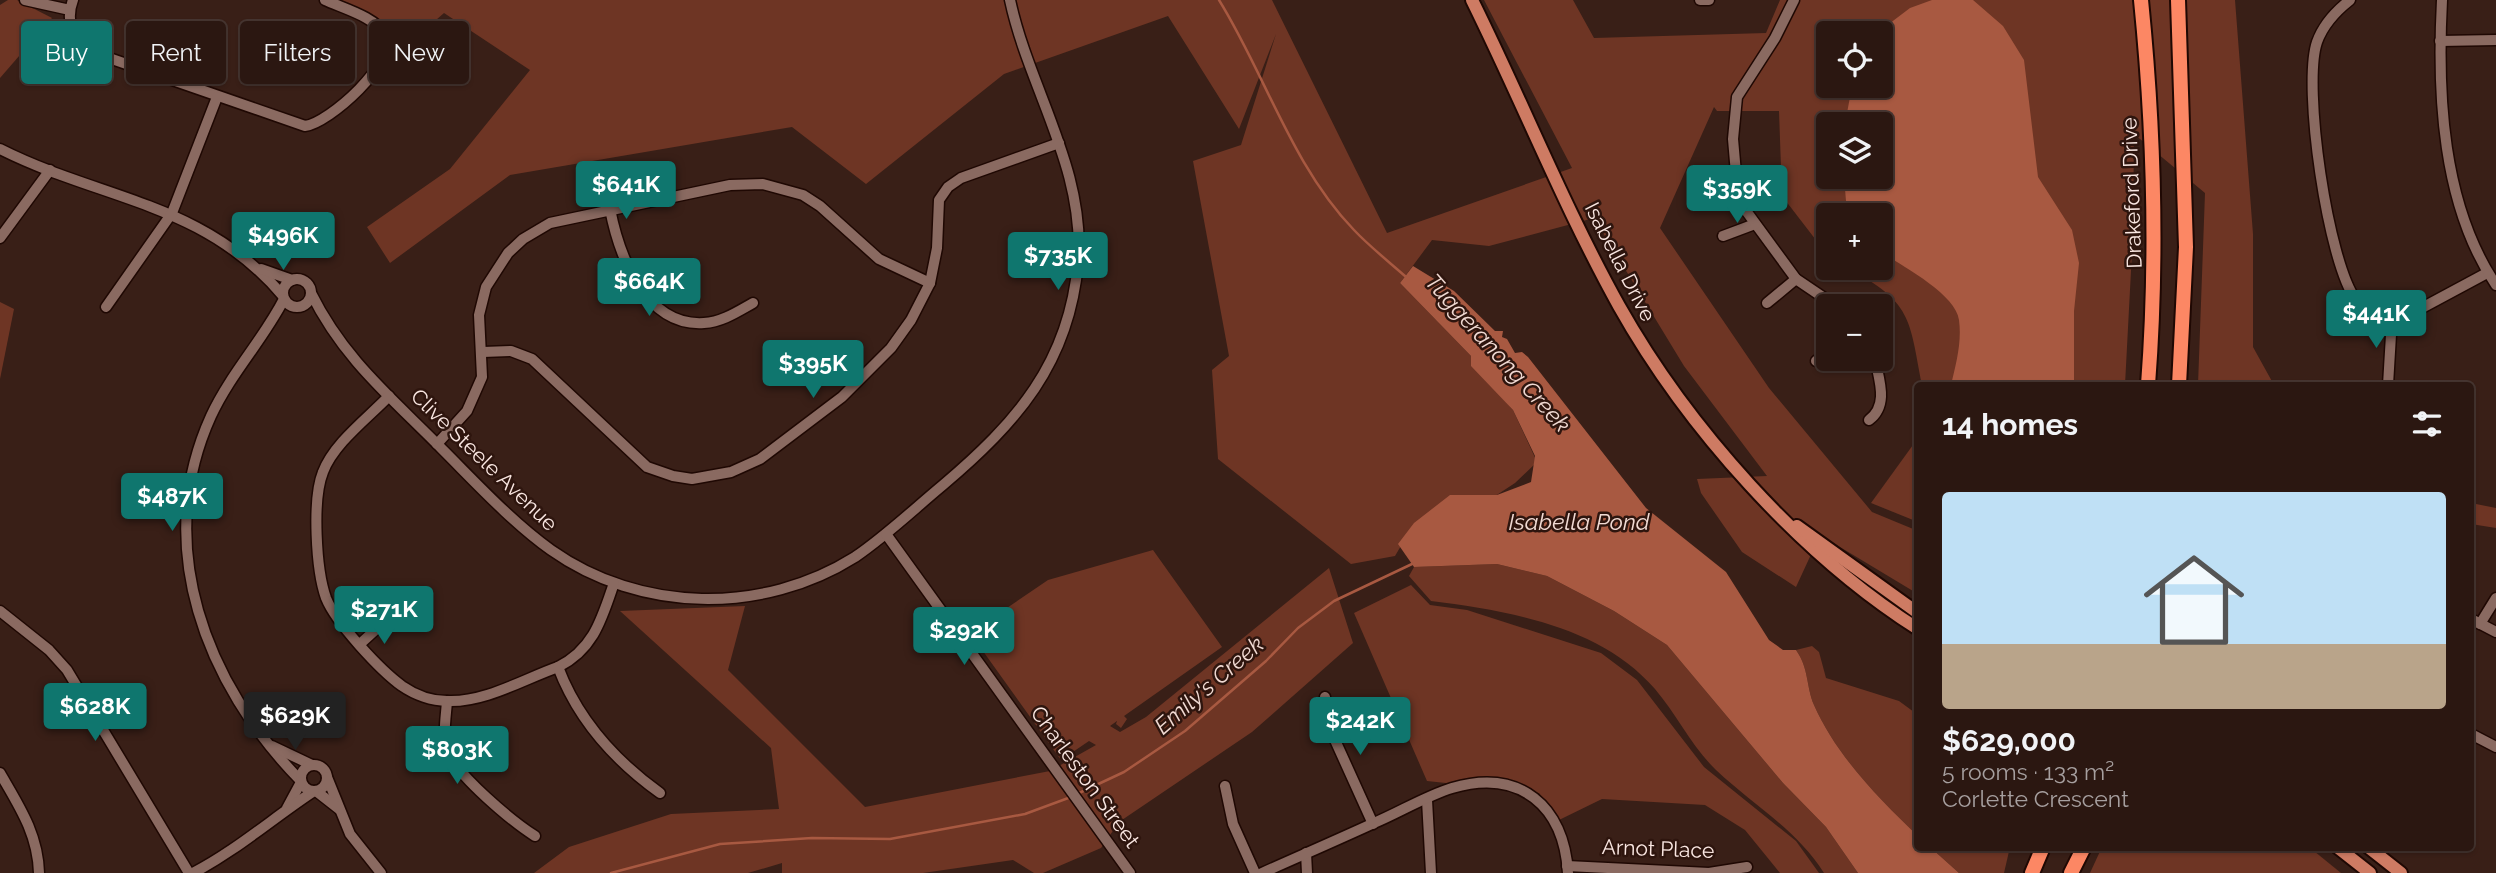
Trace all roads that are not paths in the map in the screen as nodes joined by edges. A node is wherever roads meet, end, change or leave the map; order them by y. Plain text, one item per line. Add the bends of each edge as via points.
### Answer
1 (25, 0) edge
2 (325, 0) edge
3 (1010, 0) edge
4 (1472, 0) edge
5 (1700, 0) edge
6 (1709, 0) edge
7 (1794, 0) edge
8 (2141, 0) edge
9 (2178, 0) edge
10 (2350, 0) edge
11 (2442, 0) edge
12 (71, 5) edge
13 (2496, 40) edge
14 (2440, 41) junction
15 (218, 97) junction
16 (1059, 143) junction
17 (0, 149) edge
18 (50, 170) junction
19 (610, 209) junction
20 (172, 213) junction
21 (1755, 224) junction
22 (1723, 236) dead end
23 (0, 238) edge
24 (260, 269) junction
25 (2487, 273) junction
26 (1796, 279) junction
27 (292, 280) junction
28 (930, 283) junction
29 (2496, 285) edge
30 (311, 293) junction
31 (1818, 294) edge
32 (283, 297) junction
33 (753, 303) dead end
34 (1767, 303) dead end
35 (106, 307) dead end
36 (298, 307) junction
37 (2392, 318) junction
38 (271, 323) junction
39 (327, 326) junction
40 (483, 352) junction
41 (1877, 371) edge
42 (2148, 382) edge
43 (2179, 382) edge
44 (2388, 382) edge
45 (389, 396) junction
46 (1868, 420) dead end
47 (437, 444) junction
48 (1780, 513) junction
49 (886, 534) junction
50 (614, 583) junction
51 (2496, 598) edge
52 (408, 610) dead end
53 (1914, 610) edge
54 (0, 611) edge
55 (2475, 622) edge
56 (1914, 626) edge
57 (2496, 632) edge
58 (361, 643) junction
59 (558, 667) junction
60 (1325, 697) dead end
61 (447, 701) junction
62 (2474, 736) edge
63 (269, 744) junction
64 (2496, 747) edge
65 (312, 765) junction
66 (0, 773) edge
67 (327, 777) junction
68 (301, 781) junction
69 (1225, 786) dead end
70 (315, 791) junction
71 (660, 793) dead end
72 (1427, 800) junction
73 (287, 808) junction
74 (339, 809) junction
75 (1373, 824) junction
76 (535, 836) dead end
77 (2041, 851) edge
78 (2082, 851) edge
79 (2342, 851) edge
80 (2373, 851) edge
81 (1306, 853) junction
82 (1747, 867) dead end
83 (1568, 869) edge
84 (39, 873) edge
85 (191, 873) edge
86 (382, 873) edge
87 (1130, 873) edge
88 (1255, 873) edge
89 (1262, 873) edge
90 (1307, 873) edge
91 (1431, 873) edge
92 (2032, 873) edge
93 (2071, 873) edge
94 (2370, 873) edge
95 (2401, 873) edge

1 - 12 street
2 - 15 street via 377,25 388,44 379,68 329,115 305,126
3 - 16 street, Clive Steele Avenue via 1020,40
4 - 48 main road, Isabella Drive via 1603,276 1653,361 1708,436
5 - 6 street
7 - 21 street via 1737,97 1733,139 1737,185
8 - 42 highway, Drakeford Drive via 2156,220
9 - 43 highway via 2186,223
10 - 37 street via 2325,26 2314,58 2320,175 2350,289 2372,313
11 - 14 street
12 - 15 street via 74,35 86,50
13 - 14 street
14 - 25 street via 2442,100 2457,194 2473,248
15 - 20 street
16 - 28 street via 947,187 939,200
16 - 49 street, Clive Steele Avenue via 1076,201 1079,232 1073,296 1058,344 1035,390 1003,432
17 - 18 street
18 - 20 street
18 - 23 street
19 - 28 street via 742,183 784,187 820,206 879,259
19 - 33 street via 630,271 672,317 707,323
19 - 40 street via 550,223 508,253 483,297 479,325
20 - 24 street via 221,239
20 - 35 street
21 - 22 street
21 - 26 street
24 - 27 street
24 - 32 street
25 - 29 street
25 - 37 street via 2417,312
26 - 31 street
26 - 34 street
27 - 30 street via 304,282
27 - 32 street
28 - 40 street via 891,348 842,397 760,458 712,477 673,476 647,467 532,359 511,351
30 - 36 street via 306,304
30 - 39 street, Clive Steele Avenue
32 - 36 street
32 - 38 street
36 - 38 street
36 - 39 street, Clive Steele Avenue
37 - 44 street
38 - 63 street via 237,368 210,419 190,490 187,544 193,595 212,655 239,705
39 - 45 street, Clive Steele Avenue via 351,359
40 - 47 street via 476,394
41 - 46 street via 1882,398
45 - 47 street, Clive Steele Avenue
45 - 58 street via 332,455 319,484 322,585 331,608
47 - 50 street, Clive Steele Avenue via 526,531 563,557
48 - 53 main road, Isabella Drive
48 - 56 main road, Isabella Drive via 1834,568
49 - 50 street, Clive Steele Avenue via 814,578 748,596 669,596
49 - 87 street, Charleston Street
50 - 59 street via 593,639
51 - 55 street
52 - 58 street via 383,623
54 - 85 street via 67,670
55 - 57 street
58 - 61 street via 403,686
59 - 61 street via 480,696
59 - 71 street via 579,712 632,772
60 - 75 street via 1330,729
61 - 76 street via 445,740 450,757 508,819
62 - 64 street
63 - 65 street
63 - 68 street
65 - 67 street via 322,768
65 - 68 street via 304,769
66 - 84 street via 30,825 37,843
67 - 70 street via 324,787
67 - 74 street
68 - 70 street via 306,789
68 - 73 street
69 - 88 street via 1233,824
70 - 73 street
70 - 74 street
72 - 75 street
72 - 83 street via 1471,784 1519,790 1535,798 1558,825
72 - 91 street
73 - 85 street via 245,843
74 - 86 street via 356,844
75 - 81 street
77 - 92 highway
78 - 93 highway
79 - 94 main road
80 - 95 main road
81 - 89 street
81 - 90 street
82 - 83 street, Arnot Place via 1709,873

